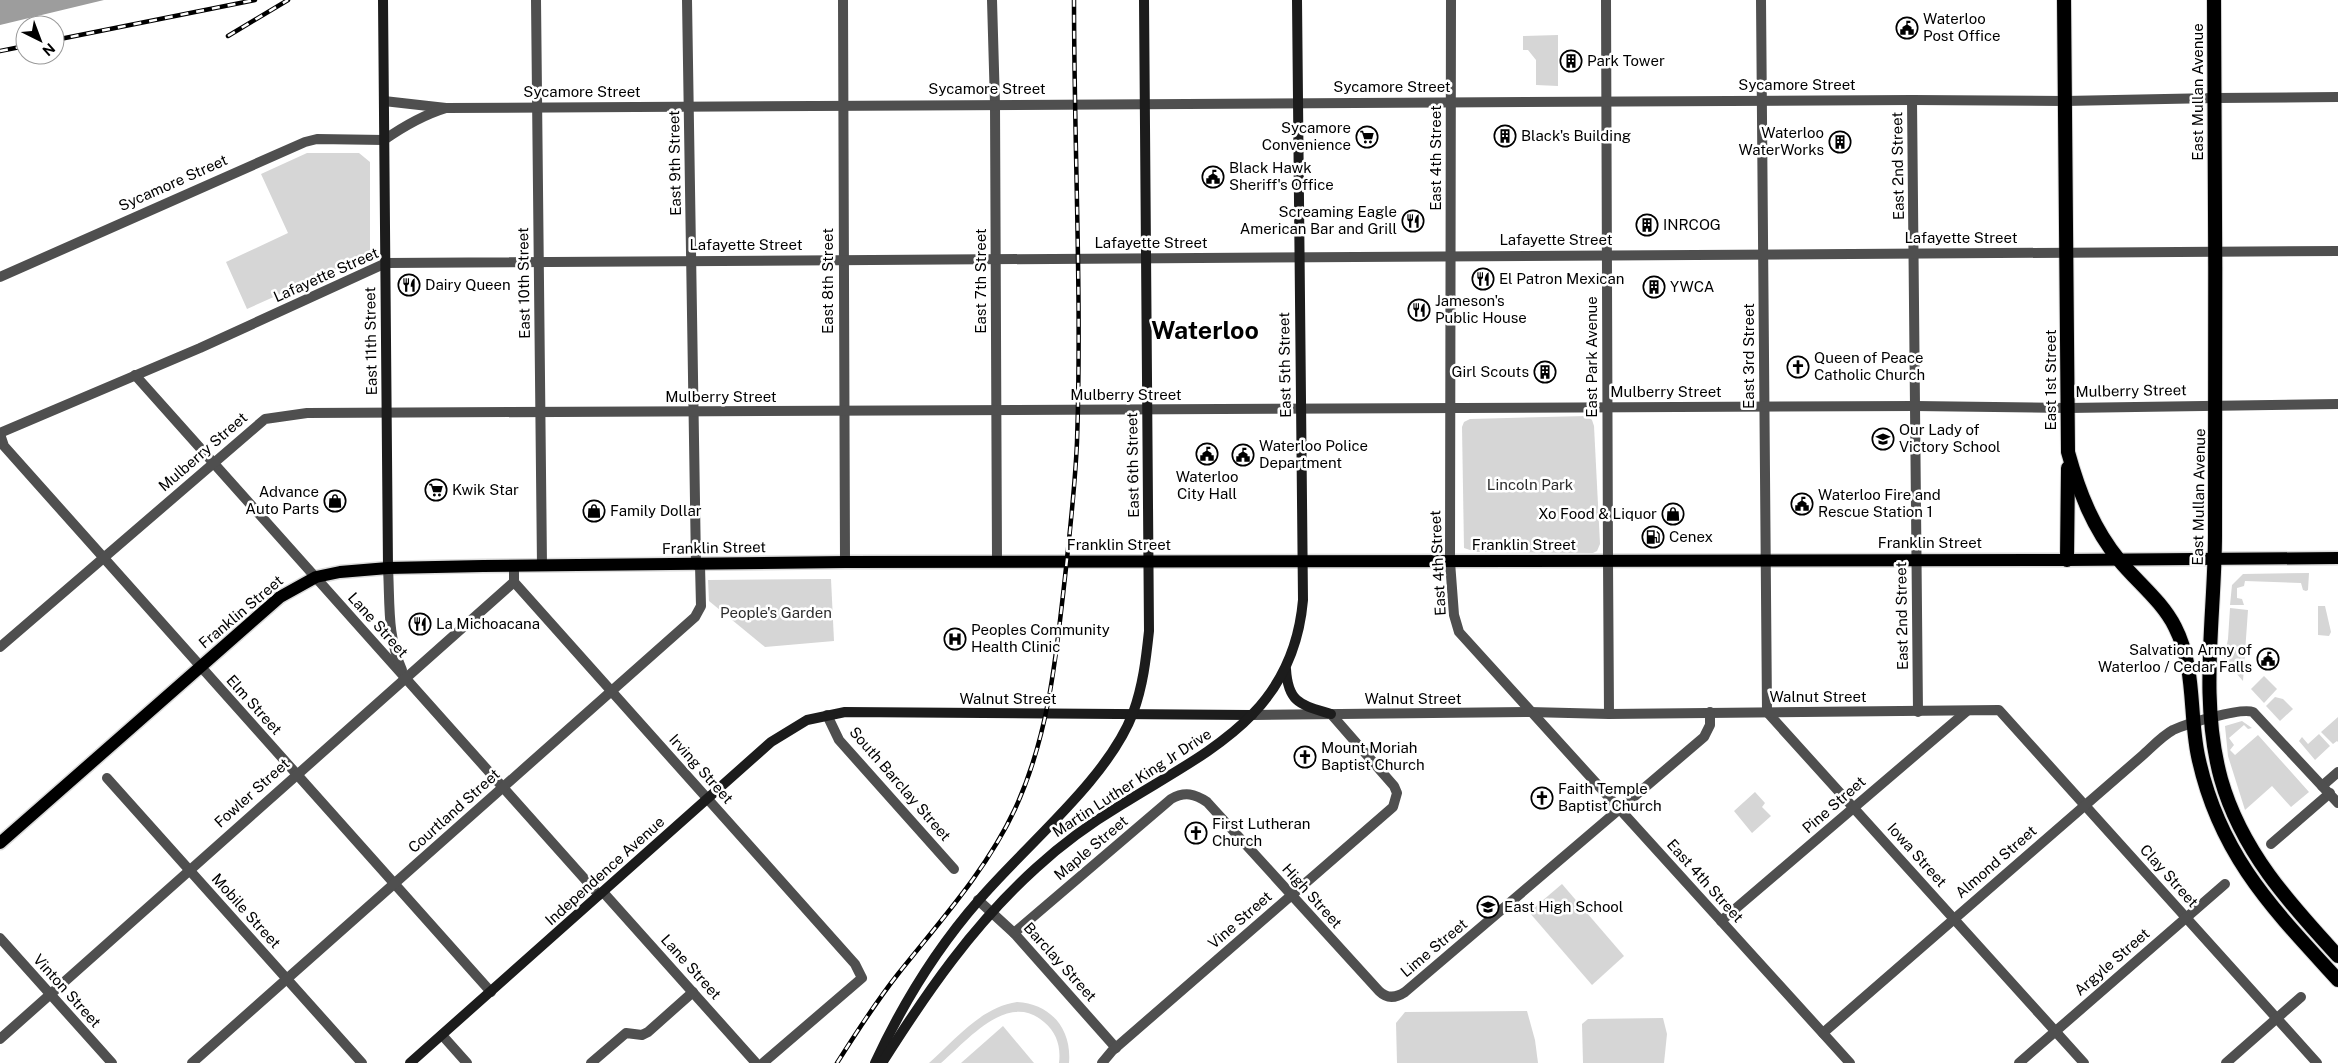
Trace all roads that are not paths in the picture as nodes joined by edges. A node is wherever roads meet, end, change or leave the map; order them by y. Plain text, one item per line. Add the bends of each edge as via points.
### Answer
1 (383, 0) edge
2 (536, 0) edge
3 (687, 0) edge
4 (843, 0) edge
5 (992, 0) edge
6 (1144, 0) edge
7 (1297, 0) edge
8 (1451, 0) edge
9 (1606, 0) edge
10 (1761, 0) edge
11 (2064, 0) edge
12 (2214, 0) edge
13 (2214, 98) junction
14 (2338, 98) edge
15 (1762, 100) junction
16 (1912, 100) junction
17 (384, 101) junction
18 (1606, 101) junction
19 (2065, 101) junction
20 (1451, 102) junction
21 (1298, 103) junction
22 (995, 104) junction
23 (1145, 104) junction
24 (843, 105) junction
25 (689, 106) junction
26 (537, 107) junction
27 (446, 108) junction
28 (384, 140) junction
29 (2216, 251) junction
30 (2338, 251) edge
31 (2066, 252) junction
32 (1914, 253) junction
33 (1763, 254) junction
34 (1606, 255) junction
35 (1451, 256) junction
36 (1299, 257) junction
37 (1146, 258) junction
38 (996, 259) junction
39 (691, 260) junction
40 (843, 260) junction
41 (539, 261) junction
42 (386, 263) junction
43 (0, 277) edge
44 (135, 375) junction
45 (2338, 404) edge
46 (2216, 405) junction
47 (1915, 406) junction
48 (1764, 407) junction
49 (1450, 408) junction
50 (1607, 408) junction
51 (2068, 408) junction
52 (1301, 409) junction
53 (1148, 410) junction
54 (843, 411) junction
55 (996, 411) junction
56 (694, 412) junction
57 (541, 413) junction
58 (387, 414) junction
59 (0, 434) edge
60 (2068, 452) junction
61 (213, 462) junction
62 (104, 557) junction
63 (2338, 558) edge
64 (1916, 559) junction
65 (2215, 559) junction
66 (1302, 560) junction
67 (1766, 560) junction
68 (2067, 560) junction
69 (2119, 560) junction
70 (1149, 561) junction
71 (1608, 561) junction
72 (845, 562) junction
73 (997, 562) junction
74 (1450, 562) junction
75 (698, 565) junction
76 (514, 566) junction
77 (542, 566) junction
78 (388, 568) junction
79 (316, 577) junction
80 (514, 582) junction
81 (0, 647) edge
82 (200, 667) junction
83 (1286, 667) junction
84 (405, 678) junction
85 (612, 691) junction
86 (1967, 710) junction
87 (1999, 710) joint
88 (1529, 712) junction
89 (1710, 712) junction
90 (1767, 712) junction
91 (1918, 712) junction
92 (1132, 714) junction
93 (1331, 714) junction
94 (1609, 714) junction
95 (828, 715) junction
96 (1252, 715) junction
97 (2211, 718) junction
98 (2194, 724) junction
99 (2338, 772) edge
100 (297, 774) junction
101 (107, 778) dead end
102 (503, 787) junction
103 (2326, 790) junction
104 (1191, 794) joint
105 (708, 799) junction
106 (2338, 803) edge
107 (2085, 805) junction
108 (1854, 807) junction
109 (1619, 811) junction
110 (0, 844) edge
111 (2271, 844) dead end
112 (189, 869) junction
113 (954, 869) dead end
114 (394, 884) junction
115 (2225, 884) dead end
116 (601, 894) junction
117 (1291, 896) junction
118 (978, 900) junction
119 (991, 911) junction
120 (2186, 918) junction
121 (1954, 919) junction
122 (1721, 921) junction
123 (1014, 933) junction
124 (0, 938) edge
125 (2338, 956) edge
126 (287, 979) junction
127 (2338, 980) edge
128 (491, 992) junction
129 (693, 992) junction
130 (50, 994) junction
131 (1388, 997) joint
132 (2301, 997) dead end
133 (2277, 1018) junction
134 (2056, 1032) junction
135 (1823, 1033) junction
136 (442, 1035) junction
137 (0, 1039) edge
138 (1116, 1048) junction
139 (112, 1063) edge
140 (192, 1063) edge
141 (362, 1063) edge
142 (410, 1063) edge
143 (467, 1063) edge
144 (591, 1063) edge
145 (756, 1063) edge
146 (763, 1063) edge
147 (875, 1063) edge
148 (882, 1063) edge
149 (1102, 1063) edge
150 (1850, 1063) edge
151 (2019, 1063) edge
152 (2084, 1063) edge
153 (2226, 1063) edge
154 (2317, 1063) edge

1 - 17 main road, East 11th Street
2 - 26 street, East 10th Street
3 - 25 street, East 9th Street
4 - 24 street, East 8th Street
5 - 22 street, East 7th Street
6 - 23 main road, East 6th Street
7 - 21 main road, East 5th Street
8 - 20 street, East 4th Street
9 - 18 street, East Park Avenue
10 - 15 street, East 3rd Street
11 - 19 highway, East 1st Street
12 - 13 highway, East Mullan Avenue
13 - 14 street, Sycamore Street
13 - 19 street, Sycamore Street
13 - 29 highway, East Mullan Avenue
15 - 16 street, Sycamore Street
15 - 18 street, Sycamore Street
15 - 33 street, East 3rd Street
16 - 19 street, Sycamore Street
16 - 32 street, East 2nd Street
17 - 27 street, Sycamore Street
17 - 28 main road, East 11th Street
18 - 20 street, Sycamore Street
18 - 34 street, East Park Avenue
19 - 31 highway, East 1st Street
20 - 21 street, Sycamore Street
20 - 35 street, East 4th Street
21 - 23 street, Sycamore Street
21 - 36 main road, East 5th Street
22 - 23 street, Sycamore Street
22 - 24 street, Sycamore Street
22 - 38 street, East 7th Street
23 - 37 main road, East 6th Street
24 - 25 street, Sycamore Street
24 - 40 street, East 8th Street
25 - 26 street, Sycamore Street
25 - 39 street, East 9th Street
26 - 27 street, Sycamore Street
26 - 41 street, East 10th Street
27 - 28 street, Sycamore Street via 426,114
28 - 42 main road, East 11th Street
28 - 43 street, Sycamore Street via 317,139 305,142
29 - 30 street, Lafayette Street
29 - 31 street, Lafayette Street
29 - 46 highway, East Mullan Avenue
31 - 32 street, Lafayette Street
31 - 51 highway, East 1st Street
32 - 33 street, Lafayette Street
32 - 47 street, East 2nd Street
33 - 34 street, Lafayette Street
33 - 48 street, East 3rd Street
34 - 35 street, Lafayette Street
34 - 50 street, East Park Avenue
35 - 36 street, Lafayette Street
35 - 49 street, East 4th Street
36 - 37 street, Lafayette Street
36 - 52 main road, East 5th Street
37 - 38 street, Lafayette Street
37 - 53 main road, East 6th Street
38 - 40 street, Lafayette Street
38 - 55 street, East 7th Street
39 - 40 street, Lafayette Street
39 - 41 street, Lafayette Street
39 - 56 street, East 9th Street
40 - 54 street, East 8th Street
41 - 42 street, Lafayette Street
41 - 57 street, East 10th Street
42 - 44 street, Lafayette Street
42 - 58 main road, East 11th Street
44 - 59 street, Lafayette Street
44 - 61 street, Lane Street
45 - 46 street, Mulberry Street
46 - 51 street, Mulberry Street
46 - 65 highway, East Mullan Avenue
47 - 48 street, Mulberry Street
47 - 51 street, Mulberry Street
47 - 64 street, East 2nd Street
48 - 50 street, Mulberry Street
48 - 67 street, East 3rd Street
49 - 50 street, Mulberry Street
49 - 52 street, Mulberry Street
49 - 74 street, East 4th Street
50 - 71 street, East Park Avenue
51 - 60 highway, East 1st Street
52 - 53 street, Mulberry Street
52 - 66 main road, East 5th Street
53 - 55 street, Mulberry Street
53 - 70 main road, East 6th Street
54 - 55 street, Mulberry Street
54 - 56 street, Mulberry Street
54 - 72 street, East 8th Street
55 - 73 street, East 7th Street
56 - 57 street, Mulberry Street
56 - 75 street, East 9th Street
57 - 58 street, Mulberry Street
57 - 77 street, East 10th Street
58 - 61 street, Mulberry Street via 307,413 265,419
58 - 78 main road, East 11th Street
59 - 62 street, Elm Street via 4,446
60 - 68 highway
60 - 69 highway, East 1st Street via 2084,504
61 - 62 street, Mulberry Street
61 - 79 street, Lane Street
62 - 81 street, Mulberry Street
62 - 82 street, Elm Street
63 - 65 main road, Franklin Street
64 - 67 main road, Franklin Street
64 - 68 main road, Franklin Street
64 - 91 street, East 2nd Street
65 - 69 main road, Franklin Street
65 - 97 highway, East Mullan Avenue via 2209,669
66 - 70 main road, Franklin Street
66 - 74 main road, Franklin Street
66 - 83 main road, East 5th Street via 1301,617
67 - 71 main road, Franklin Street
67 - 90 street, East 3rd Street
68 - 69 main road, Franklin Street
69 - 98 highway, East 1st Street via 2175,627 2189,666
70 - 73 main road, Franklin Street
70 - 92 main road, East 6th Street via 1150,631 1144,676
71 - 74 main road, Franklin Street
71 - 94 street, East Park Avenue
72 - 73 main road, Franklin Street
72 - 75 main road, Franklin Street
74 - 88 street, East 4th Street via 1454,615 1459,632
75 - 77 main road, Franklin Street
75 - 85 street, Courtland Street via 699,612
76 - 77 main road, Franklin Street
76 - 78 main road, Franklin Street
76 - 80 street
78 - 79 main road, Franklin Street
78 - 84 street, East 11th Street via 393,651
79 - 82 main road, Franklin Street via 280,597
79 - 84 street, Lane Street
80 - 84 street, Fowler Street
80 - 85 street, Irving Street
82 - 100 street, Elm Street
82 - 110 main road, Franklin Street
83 - 93 main road via 1290,693 1296,700
83 - 96 main road, East 5th Street via 1276,687
84 - 100 street, Fowler Street
84 - 102 street, Lane Street
85 - 102 street, Courtland Street
85 - 105 street, Irving Street
86 - 87 street, Walnut Street
86 - 91 street, Walnut Street
86 - 108 street, Pine Street
87 - 107 street, Clay Street
88 - 93 street, Walnut Street
88 - 94 street, Walnut Street
88 - 109 street, East 4th Street
89 - 90 street, Walnut Street
89 - 94 street, Walnut Street
89 - 109 street, Lime Street via 1710,725 1704,737
90 - 91 street, Walnut Street
90 - 108 street, Iowa Street
92 - 95 main road, Walnut Street via 845,712
92 - 96 main road, Walnut Street
92 - 118 main road, East 6th Street via 1113,749 1093,776
93 - 96 street, Walnut Street
93 - 117 street, Vine Street via 1394,786 1397,800 1390,812
95 - 105 main road, Independence Avenue via 806,720 771,742
95 - 113 street, South Barclay Street via 839,740
96 - 119 main road, Martin Luther King Jr Drive via 1210,751 1120,805 1070,840
97 - 98 street, Almond Street
97 - 103 street, Almond Street via 2243,710 2253,712
97 - 125 highway, East Mullan Avenue via 2221,779 2242,833 2281,893
98 - 107 street, Almond Street via 2167,734
98 - 127 highway via 2205,784 2232,848 2269,904
99 - 103 street
100 - 112 street, Fowler Street
100 - 114 street, Elm Street
101 - 112 street, Mobile Street
102 - 114 street, Courtland Street
102 - 116 street, Lane Street
103 - 106 street
103 - 111 street
104 - 117 street, High Street via 1207,802
104 - 123 street, Maple Street via 1178,795
105 - 116 main road, Independence Avenue
105 - 146 street, Irving Street via 855,964 862,978
107 - 120 street, Clay Street
107 - 121 street, Almond Street
108 - 121 street, Iowa Street
108 - 122 street, Pine Street
109 - 122 street, East 4th Street
109 - 131 street, Lime Street via 1403,994
112 - 126 street, Mobile Street
112 - 130 street, Fowler Street
114 - 126 street, Courtland Street
114 - 128 street, Elm Street
115 - 120 street, Argyle Street
116 - 128 main road, Independence Avenue
116 - 129 street, Lane Street
117 - 131 street, High Street
117 - 138 street, Vine Street
118 - 119 street, Barclay Street
118 - 147 main road via 941,948
119 - 123 street, Barclay Street
119 - 148 main road, Martin Luther King Jr Drive via 938,977
120 - 133 street, Clay Street
120 - 134 street, Argyle Street
121 - 134 street, Iowa Street
121 - 135 street, Almond Street
122 - 135 street, East 4th Street
123 - 138 street, Barclay Street
124 - 130 street, Vinton Street
126 - 140 street, Courtland Street
126 - 141 street, Mobile Street
128 - 136 main road, Independence Avenue
129 - 144 street via 648,1032 642,1035 626,1033
129 - 145 street, Lane Street
130 - 137 street, Fowler Street
130 - 139 street, Vinton Street
132 - 133 street
133 - 153 street
133 - 154 street, Clay Street
134 - 151 street, Argyle Street
134 - 152 street, Iowa Street
135 - 150 street, East 4th Street
136 - 142 main road, Independence Avenue
136 - 143 street
138 - 149 street, Vine Street

